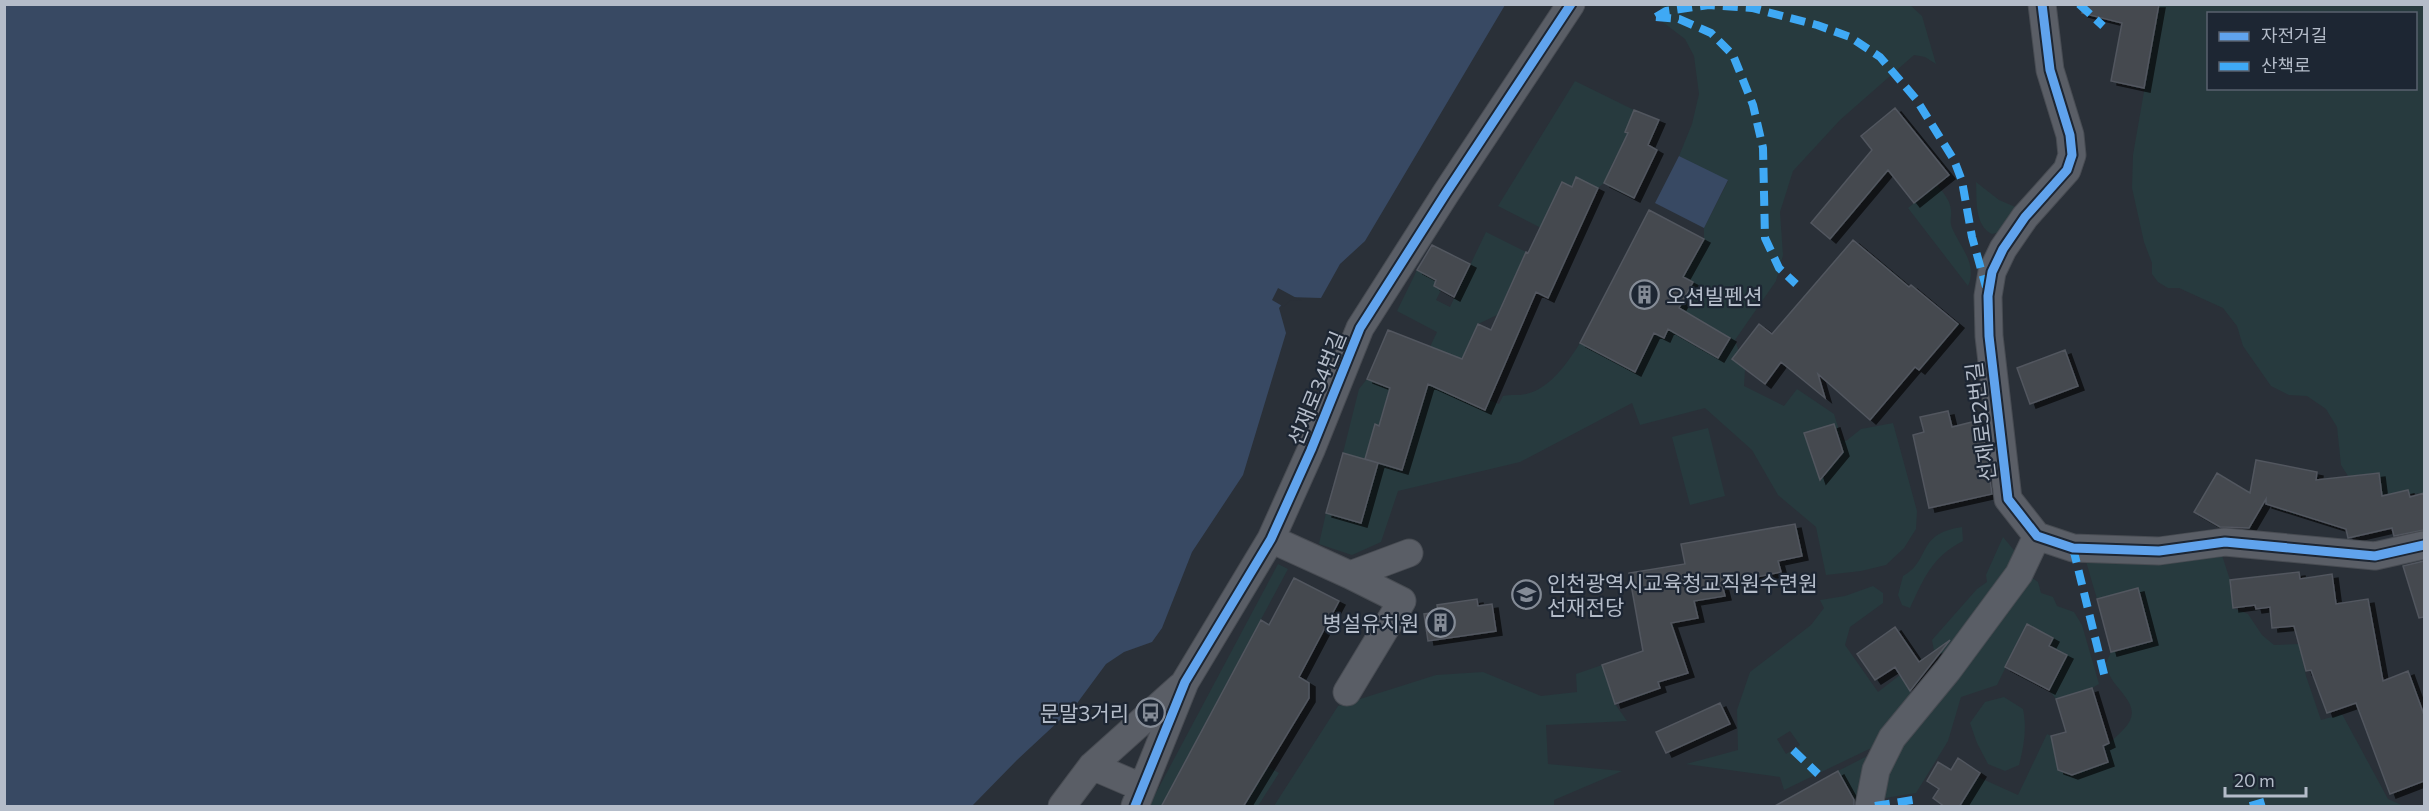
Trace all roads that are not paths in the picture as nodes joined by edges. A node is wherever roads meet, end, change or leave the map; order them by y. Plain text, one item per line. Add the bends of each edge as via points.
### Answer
1 (1571, 4) edge
2 (2042, 4) edge
3 (2037, 536) junction
4 (1271, 539) junction
5 (2424, 545) edge
6 (1409, 553) dead end
7 (1350, 575) junction
8 (1185, 682) junction
9 (1347, 692) dead end
10 (1092, 766) junction
11 (1138, 797) edge
12 (1062, 807) edge
13 (1869, 807) edge

1 - 4 street, 선재로34번길 via 1360,328
2 - 3 street, 선재로52번길 via 2050,70 2070,135 2072,156 2067,170 2003,249 1992,272 1988,296 1992,374 2008,499
3 - 5 street via 2073,548 2159,551 2225,542 2375,556
3 - 13 street via 2019,574 1892,738 1876,770
4 - 7 street
4 - 8 street, 선재로34번길
6 - 7 street
7 - 9 street via 1402,600
8 - 10 street
8 - 11 street, 선재로34번길
10 - 11 street
10 - 12 street

